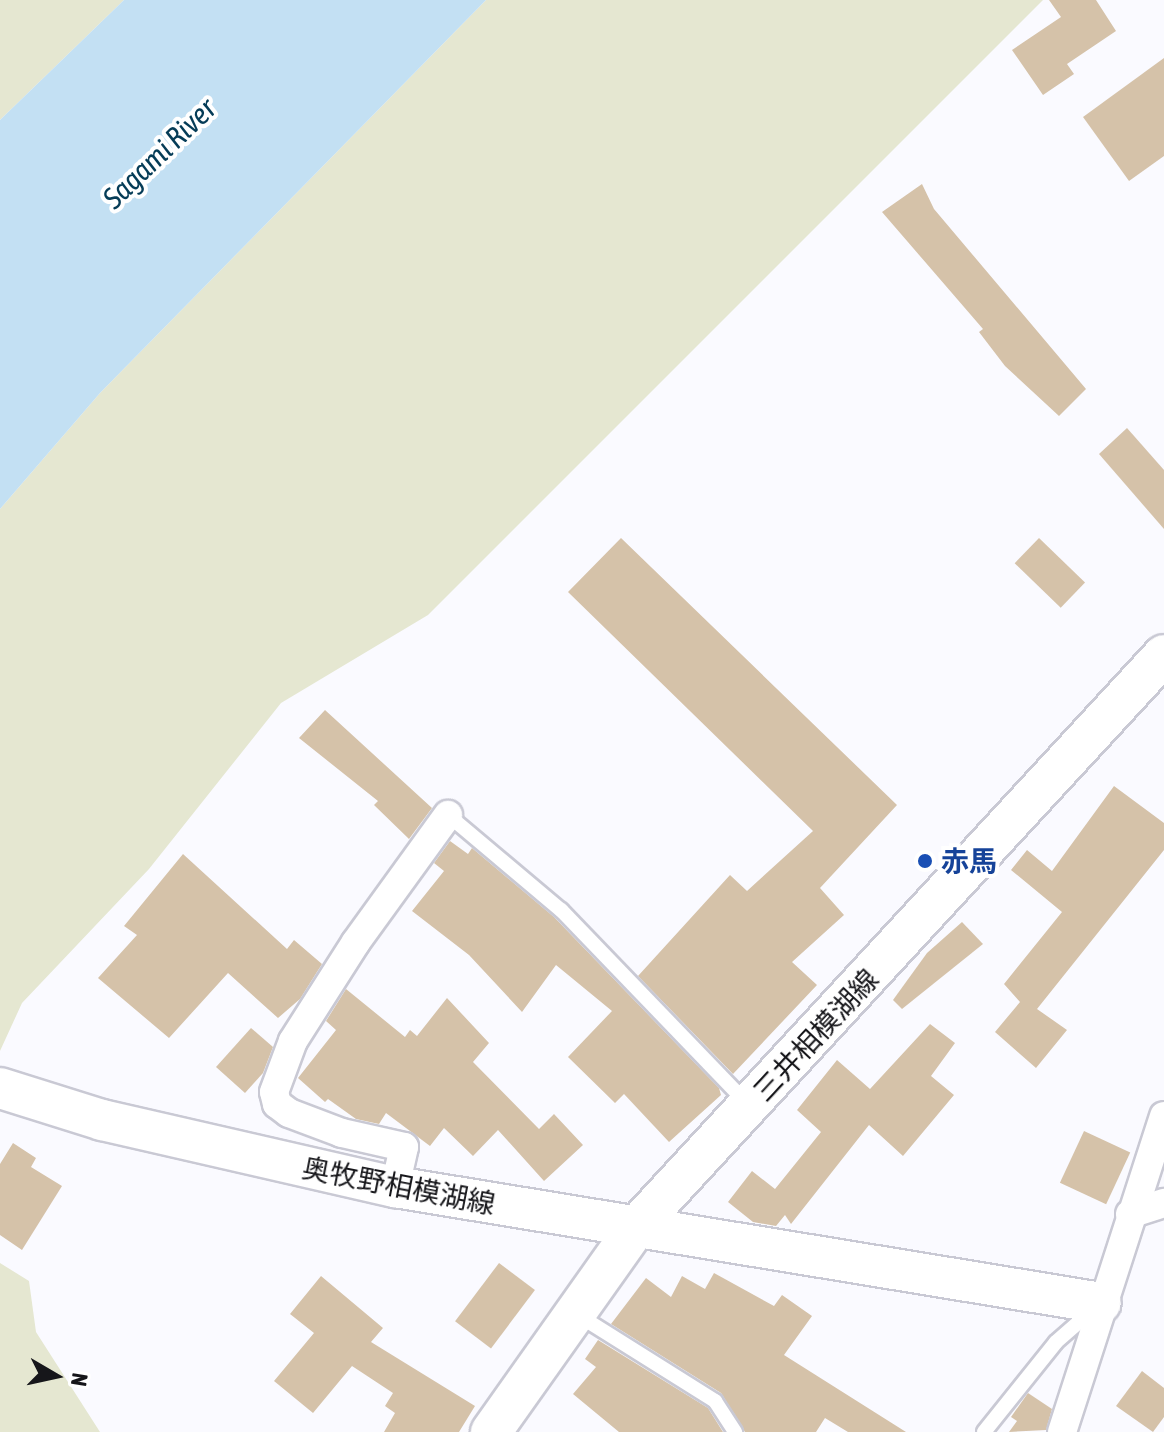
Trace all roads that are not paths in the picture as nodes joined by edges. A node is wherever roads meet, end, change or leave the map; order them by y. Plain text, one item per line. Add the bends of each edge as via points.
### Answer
1 (1164, 655) edge
2 (448, 815) joint
3 (0, 1088) edge
4 (750, 1106) junction
5 (1164, 1116) edge
6 (395, 1187) junction
7 (1164, 1203) edge
8 (1130, 1214) junction
9 (636, 1227) junction
10 (1101, 1303) junction
11 (575, 1313) junction
12 (491, 1432) edge
13 (735, 1432) edge
14 (984, 1432) edge
15 (1062, 1432) edge

1 - 4 main road, 三井相模湖線
2 - 4 lane via 561,910
2 - 6 street via 301,1028 274,1092 277,1104 289,1113 342,1133 404,1147
3 - 6 main road, 奥牧野相模湖線 via 164,1135
4 - 9 main road, 三井相模湖線
5 - 8 street
6 - 9 main road, 奥牧野相模湖線
7 - 8 street
8 - 10 street
9 - 10 main road, 奥牧野相模湖線
9 - 11 main road, 三井相模湖線
10 - 14 lane via 1056,1342
10 - 15 street
11 - 12 main road, 三井相模湖線
11 - 13 lane via 715,1401

